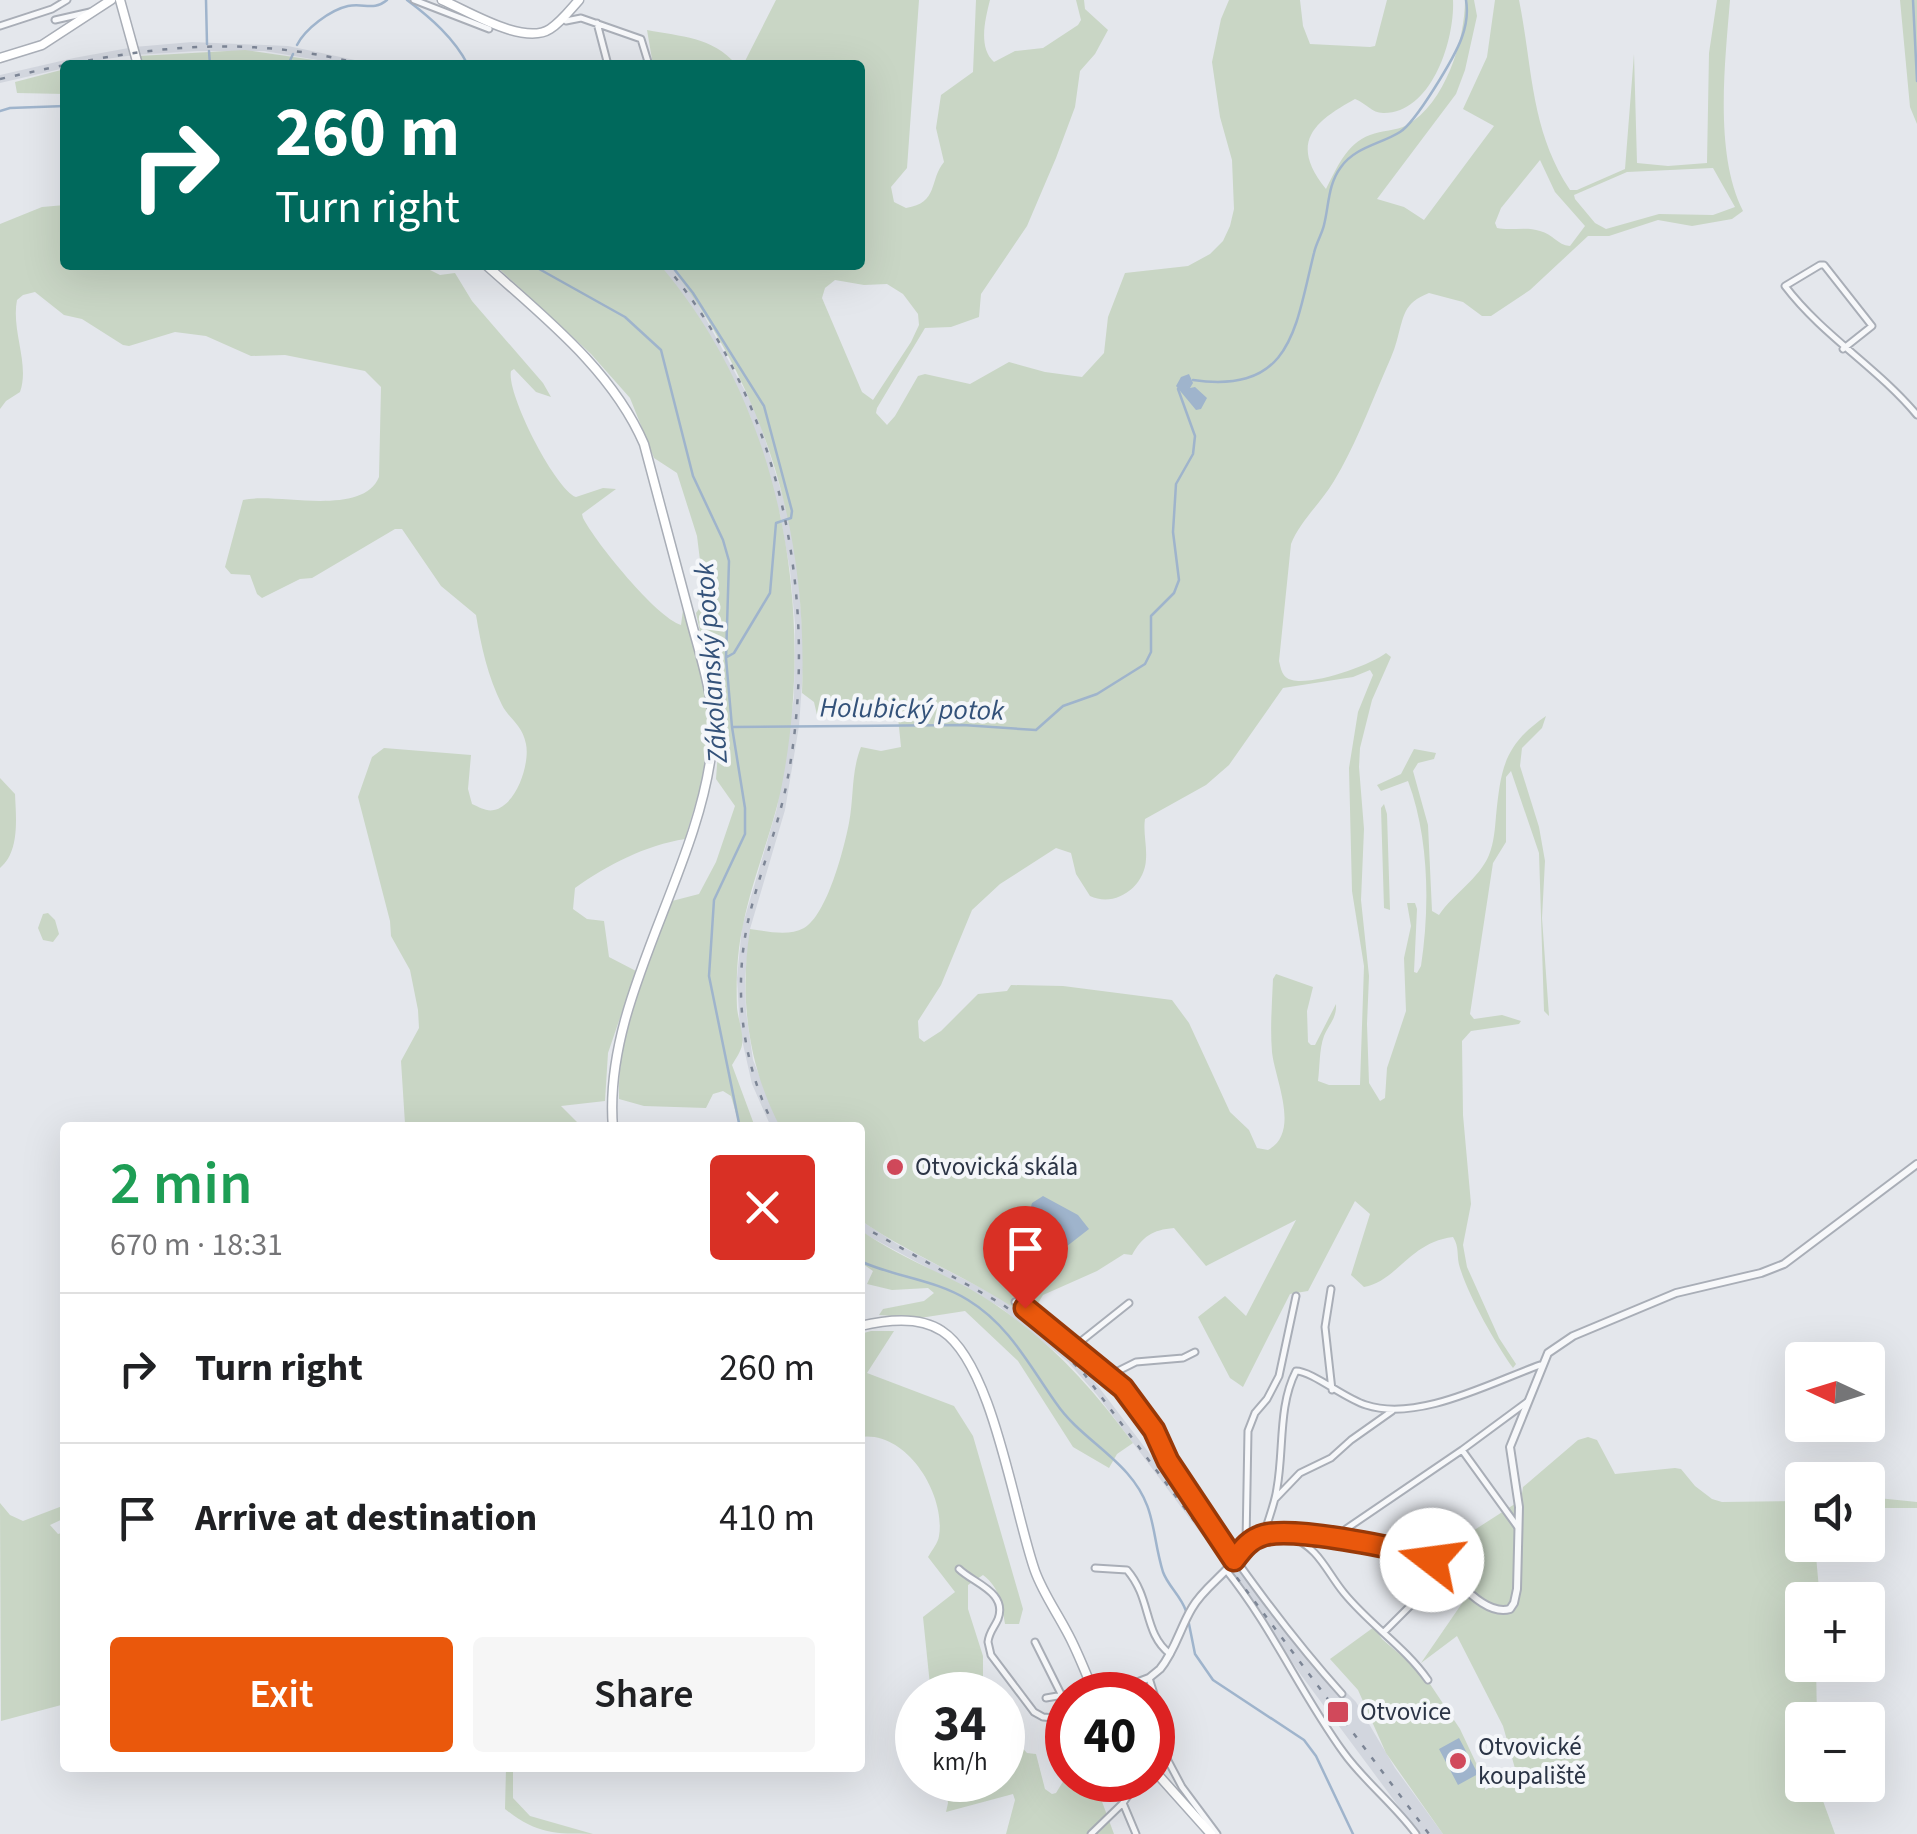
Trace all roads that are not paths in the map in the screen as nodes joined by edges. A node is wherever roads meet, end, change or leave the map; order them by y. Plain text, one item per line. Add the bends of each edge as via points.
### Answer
1 (66, 0) edge
2 (111, 0) edge
3 (120, 0) edge
4 (414, 0) edge
5 (442, 0) edge
6 (579, 0) edge
7 (93, 12) junction
8 (55, 20) dead end
9 (564, 20) junction
10 (598, 24) junction
11 (0, 26) edge
12 (488, 28) dead end
13 (0, 58) edge
14 (137, 60) edge
15 (607, 60) edge
16 (647, 60) edge
17 (491, 270) edge
18 (1844, 349) junction
19 (1917, 415) edge
20 (613, 1122) edge
21 (1917, 1164) edge
22 (1331, 1289) dead end
23 (1296, 1296) dead end
24 (1015, 1302) dead end
25 (1129, 1303) dead end
26 (865, 1325) edge
27 (1075, 1346) junction
28 (1194, 1352) dead end
29 (1540, 1366) junction
30 (1110, 1375) junction
31 (1332, 1390) junction
32 (1526, 1402) junction
33 (1392, 1411) junction
34 (1462, 1450) junction
35 (1274, 1499) junction
36 (1518, 1528) junction
37 (1264, 1534) junction
38 (1283, 1534) junction
39 (1341, 1541) junction
40 (1246, 1543) junction
41 (1234, 1560) junction
42 (1095, 1568) dead end
43 (959, 1570) dead end
44 (1226, 1570) junction
45 (1446, 1570) junction
46 (1384, 1632) junction
47 (1035, 1642) dead end
48 (1170, 1654) junction
49 (1050, 1672) edge
50 (1084, 1672) edge
51 (1155, 1672) edge
52 (1428, 1680) dead end
53 (1342, 1694) dead end
54 (1045, 1717) edge
55 (1175, 1776) edge
56 (1175, 1792) edge
57 (1123, 1803) joint
58 (1091, 1834) edge
59 (1136, 1834) edge
60 (1214, 1834) edge
61 (1416, 1834) edge

1 - 11 street
2 - 7 main road
3 - 14 main road
4 - 12 street
5 - 9 main road via 529,35
6 - 9 main road
7 - 8 street
7 - 13 main road via 42,45
9 - 10 street
10 - 15 street
10 - 16 street via 640,39
17 - 20 main road via 595,367 637,426 714,713 709,772 693,833 624,1025
18 - 18 street via 1872,326 1820,264 1786,286
18 - 19 street
21 - 29 street via 1784,1264 1676,1293 1573,1336 1554,1346
22 - 31 street via 1324,1328
23 - 40 street via 1279,1376 1248,1431
24 - 27 street
25 - 27 street
26 - 50 main road via 927,1324 950,1338 968,1362 996,1426 1035,1572
27 - 30 street
28 - 30 street via 1136,1362
29 - 32 street
29 - 33 street
30 - 41 street via 1154,1430
31 - 33 street
31 - 35 street via 1296,1371
32 - 34 street
32 - 36 street via 1510,1447
33 - 35 street via 1331,1458 1300,1472
34 - 36 street
34 - 39 street via 1346,1529
35 - 37 street
36 - 45 street via 1510,1609 1489,1606
37 - 38 street
37 - 40 street
38 - 39 street
38 - 46 street via 1307,1543
39 - 45 street via 1416,1553
40 - 41 street
41 - 44 street
41 - 53 street
42 - 48 street via 1127,1570 1141,1588 1155,1639
43 - 54 street via 998,1602 988,1642 996,1662
44 - 48 street via 1200,1595
44 - 61 street via 1345,1755
45 - 46 street
46 - 52 street
47 - 49 street
48 - 51 street
55 - 60 street
56 - 60 main road
57 - 58 street
57 - 59 street

